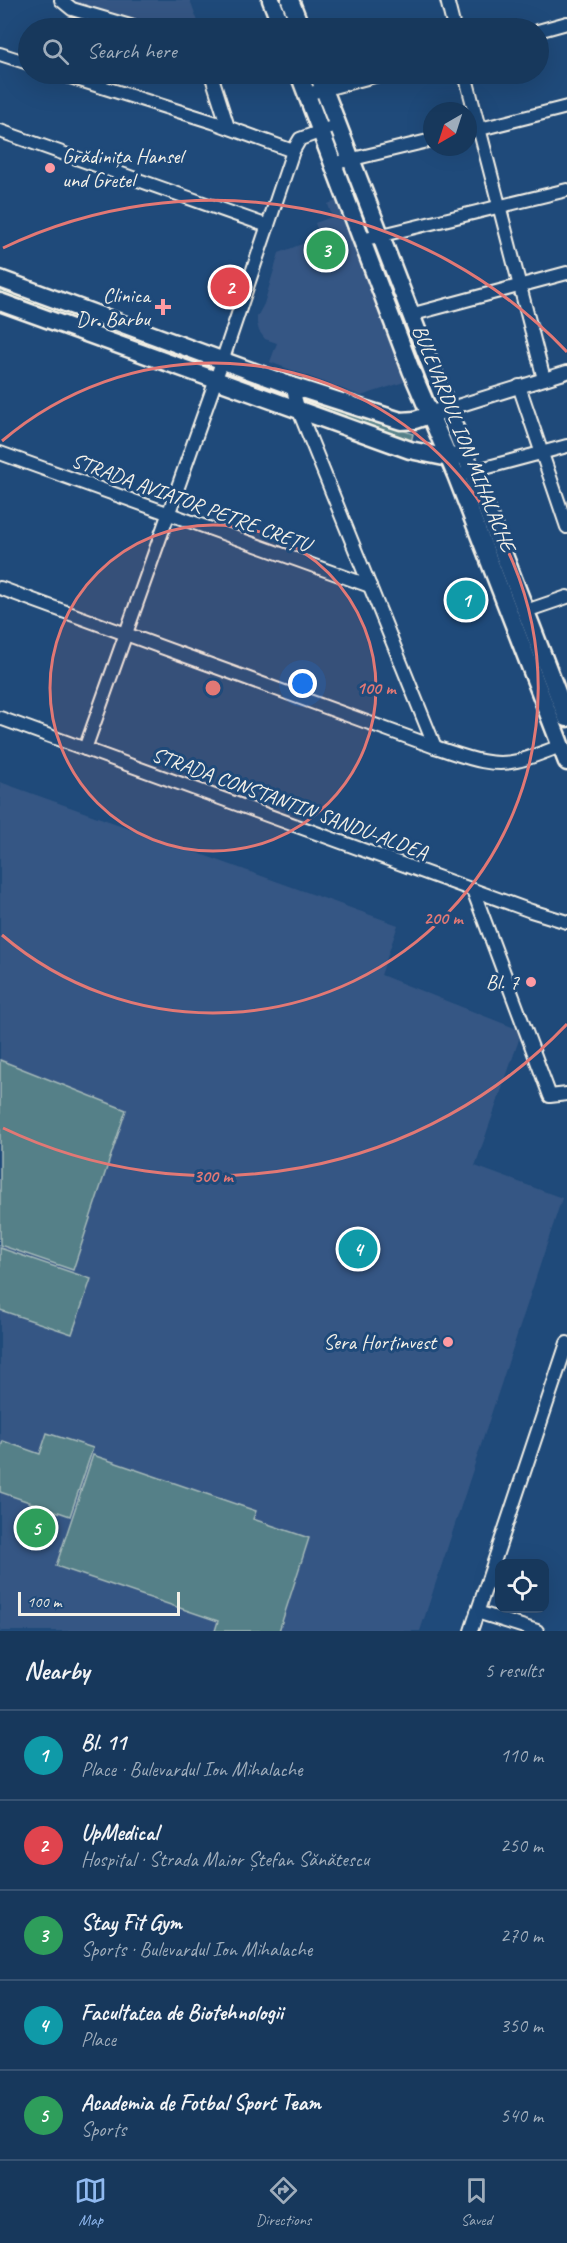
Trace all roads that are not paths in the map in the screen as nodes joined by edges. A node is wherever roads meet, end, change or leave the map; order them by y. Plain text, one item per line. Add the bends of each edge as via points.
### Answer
1 (61, 0) edge
2 (272, 0) edge
3 (290, 0) edge
4 (447, 0) edge
5 (103, 18) edge
6 (278, 18) edge
7 (297, 18) edge
8 (452, 18) edge
9 (567, 23) edge
10 (549, 28) edge
11 (0, 54) edge
12 (18, 60) edge
13 (93, 84) edge
14 (214, 84) edge
15 (303, 84) edge
16 (318, 84) edge
17 (322, 84) edge
18 (466, 84) edge
19 (307, 94) junction
20 (469, 102) edge
21 (567, 107) edge
22 (338, 125) junction
23 (228, 127) junction
24 (0, 130) edge
25 (477, 130) edge
26 (320, 131) junction
27 (423, 142) edge
28 (477, 143) edge
29 (293, 151) junction
30 (351, 159) junction
31 (332, 164) junction
32 (567, 190) edge
33 (499, 207) junction
34 (268, 226) junction
35 (379, 235) junction
36 (362, 240) junction
37 (567, 273) edge
38 (0, 279) edge
39 (520, 286) junction
40 (0, 302) edge
41 (410, 315) junction
42 (222, 360) junction
43 (567, 372) edge
44 (544, 379) junction
45 (215, 381) junction
46 (292, 386) junction
47 (519, 386) junction
48 (447, 409) junction
49 (299, 411) junction
50 (430, 416) junction
51 (567, 446) edge
52 (0, 453) edge
53 (542, 453) junction
54 (466, 455) junction
55 (449, 458) junction
56 (473, 472) junction
57 (456, 475) junction
58 (168, 515) junction
59 (567, 527) edge
60 (370, 586) junction
61 (0, 588) edge
62 (567, 597) edge
63 (526, 610) junction
64 (126, 634) junction
65 (0, 718) edge
66 (567, 718) edge
67 (561, 746) junction
68 (435, 747) junction
69 (85, 748) junction
70 (567, 762) edge
71 (473, 890) junction
72 (567, 922) edge
73 (567, 1094) edge
74 (567, 1343) edge
75 (477, 1612) junction
76 (471, 1631) edge
77 (537, 1631) edge

1 - 5 street via 72,9
2 - 6 main road
3 - 7 main road
4 - 8 street
9 - 10 street
11 - 12 street
13 - 23 street
14 - 23 street
15 - 19 main road, BULEVARDUL ION MIHALACHE
16 - 19 street
17 - 22 main road, BULEVARDUL ION MIHALACHE
18 - 20 street
19 - 26 main road, BULEVARDUL ION MIHALACHE
21 - 25 street
22 - 26 street
22 - 30 main road, BULEVARDUL ION MIHALACHE
23 - 29 street
24 - 34 street
26 - 29 street via 300,139
26 - 31 main road, BULEVARDUL ION MIHALACHE
27 - 30 street
28 - 33 street
29 - 34 street
30 - 31 street
30 - 35 main road, BULEVARDUL ION MIHALACHE
31 - 36 main road, BULEVARDUL ION MIHALACHE
32 - 33 street
33 - 35 street
33 - 39 street
34 - 42 street
35 - 36 street
35 - 41 main road, BULEVARDUL ION MIHALACHE
36 - 50 main road, BULEVARDUL ION MIHALACHE
37 - 39 street
38 - 42 main road
39 - 41 street
39 - 44 street
40 - 45 main road
41 - 48 main road, BULEVARDUL ION MIHALACHE
42 - 45 street
42 - 46 main road
43 - 44 street
44 - 47 street
45 - 49 main road
45 - 58 street
46 - 49 street
46 - 50 main road via 400,421
47 - 48 street
47 - 53 street
48 - 50 main road
48 - 54 main road, BULEVARDUL ION MIHALACHE
49 - 55 main road via 410,450
49 - 60 street
50 - 55 main road, BULEVARDUL ION MIHALACHE
51 - 53 street
52 - 58 street, STRADA AVIATOR PETRE CREȚU
53 - 56 street
53 - 59 street
54 - 55 main road
54 - 56 main road, BULEVARDUL ION MIHALACHE
55 - 57 main road, BULEVARDUL ION MIHALACHE
56 - 57 street
56 - 63 main road, BULEVARDUL ION MIHALACHE
57 - 67 main road, BULEVARDUL ION MIHALACHE
58 - 60 street, STRADA AVIATOR PETRE CREȚU
58 - 64 street
60 - 68 street
61 - 64 street
62 - 63 street
63 - 66 main road, BULEVARDUL ION MIHALACHE
64 - 68 street
64 - 69 street
65 - 69 street, STRADA CONSTANTIN SANDU-ALDEA
67 - 68 street via 499,763 482,762
67 - 70 main road, BULEVARDUL ION MIHALACHE
69 - 71 street, STRADA CONSTANTIN SANDU-ALDEA
71 - 72 street, STRADA CONSTANTIN SANDU-ALDEA
71 - 73 street via 550,1096
74 - 75 street
75 - 76 street
75 - 77 street

